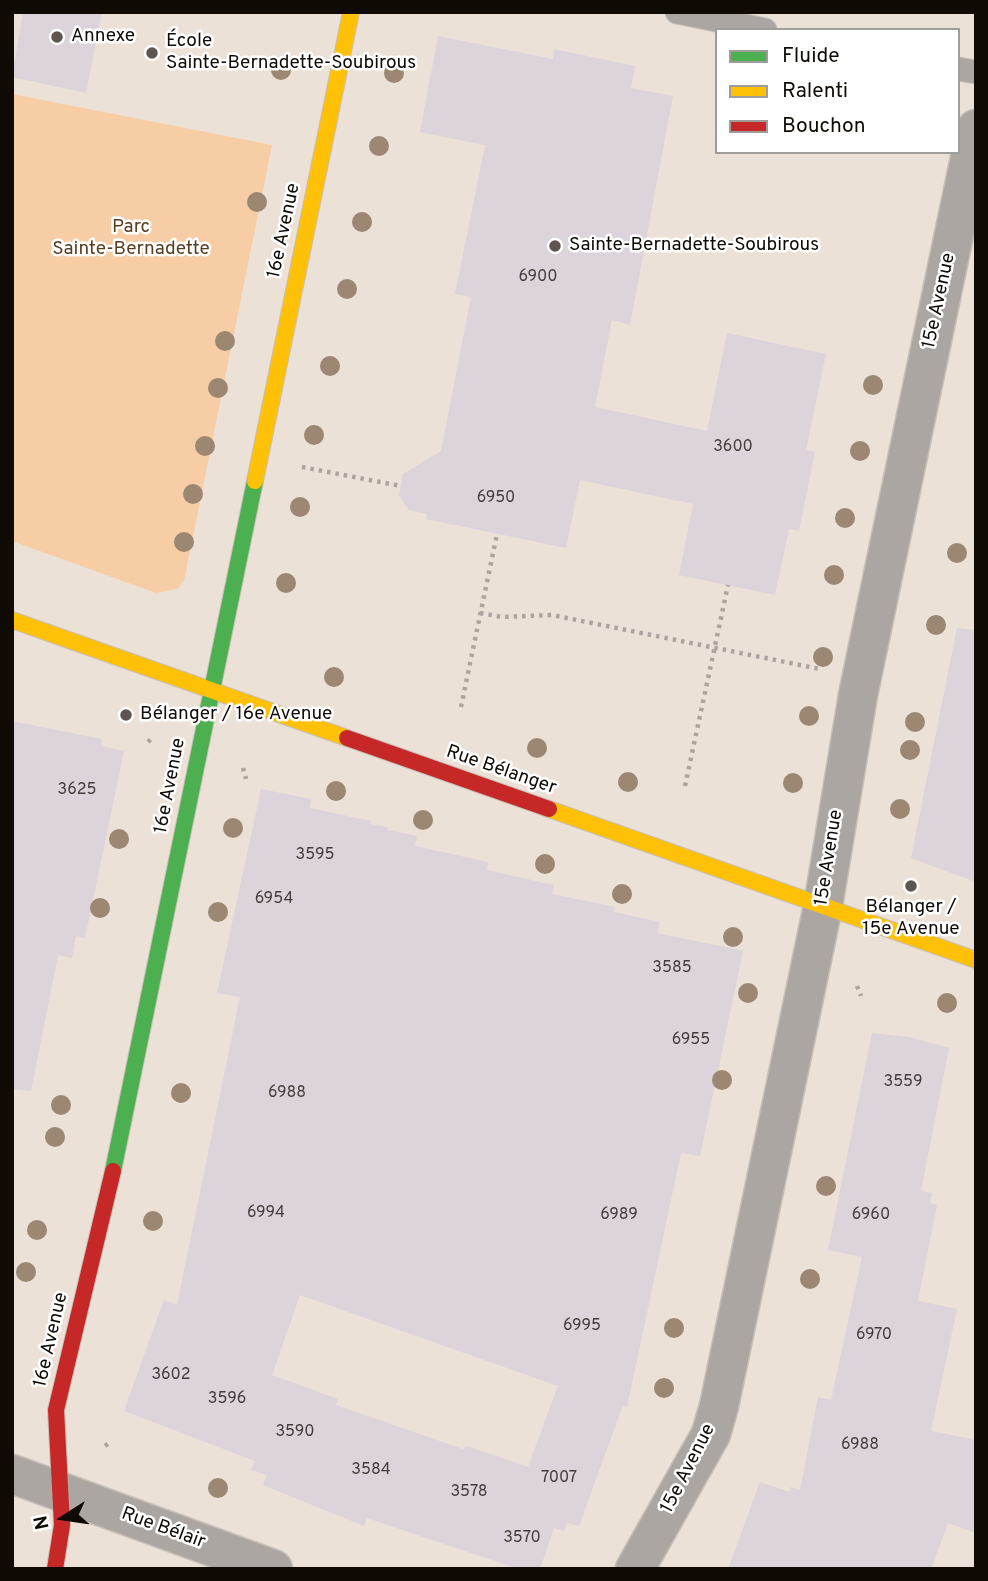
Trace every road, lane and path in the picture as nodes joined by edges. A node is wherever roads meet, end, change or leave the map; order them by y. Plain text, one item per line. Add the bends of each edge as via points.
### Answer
1 (351, 12) edge
2 (677, 12) edge
3 (755, 28) edge
4 (974, 146) edge
5 (291, 465) dead end
6 (401, 486) dead end
7 (497, 534) dead end
8 (728, 585) dead end
9 (480, 613) junction
10 (12, 620) edge
11 (715, 647) junction
12 (830, 671) dead end
13 (211, 690) junction
14 (461, 707) dead end
15 (153, 737) dead end
16 (148, 742) dead end
17 (243, 767) dead end
18 (246, 779) dead end
19 (685, 786) dead end
20 (823, 906) junction
21 (976, 960) edge
22 (858, 986) dead end
23 (860, 996) dead end
24 (12, 1474) edge
25 (62, 1494) junction
26 (55, 1569) edge
27 (274, 1569) edge
28 (635, 1569) edge

1 - 13 street, 16e Avenue
2 - 3 lane
4 - 20 street, 15e Avenue via 858,695
5 - 6 path
7 - 9 path
8 - 11 path
9 - 11 path via 552,615
9 - 14 path
10 - 13 street, Rue Bélanger
11 - 12 path
11 - 19 path
13 - 20 street, Rue Bélanger
13 - 25 street, 16e Avenue via 112,1176 56,1410
15 - 16 path
17 - 18 path
20 - 21 street, Rue Bélanger
20 - 28 street, 15e Avenue via 716,1415 697,1460
22 - 23 path
24 - 25 street, Rue Bélair
25 - 26 street, 16e Avenue
25 - 27 street, Rue Bélair

